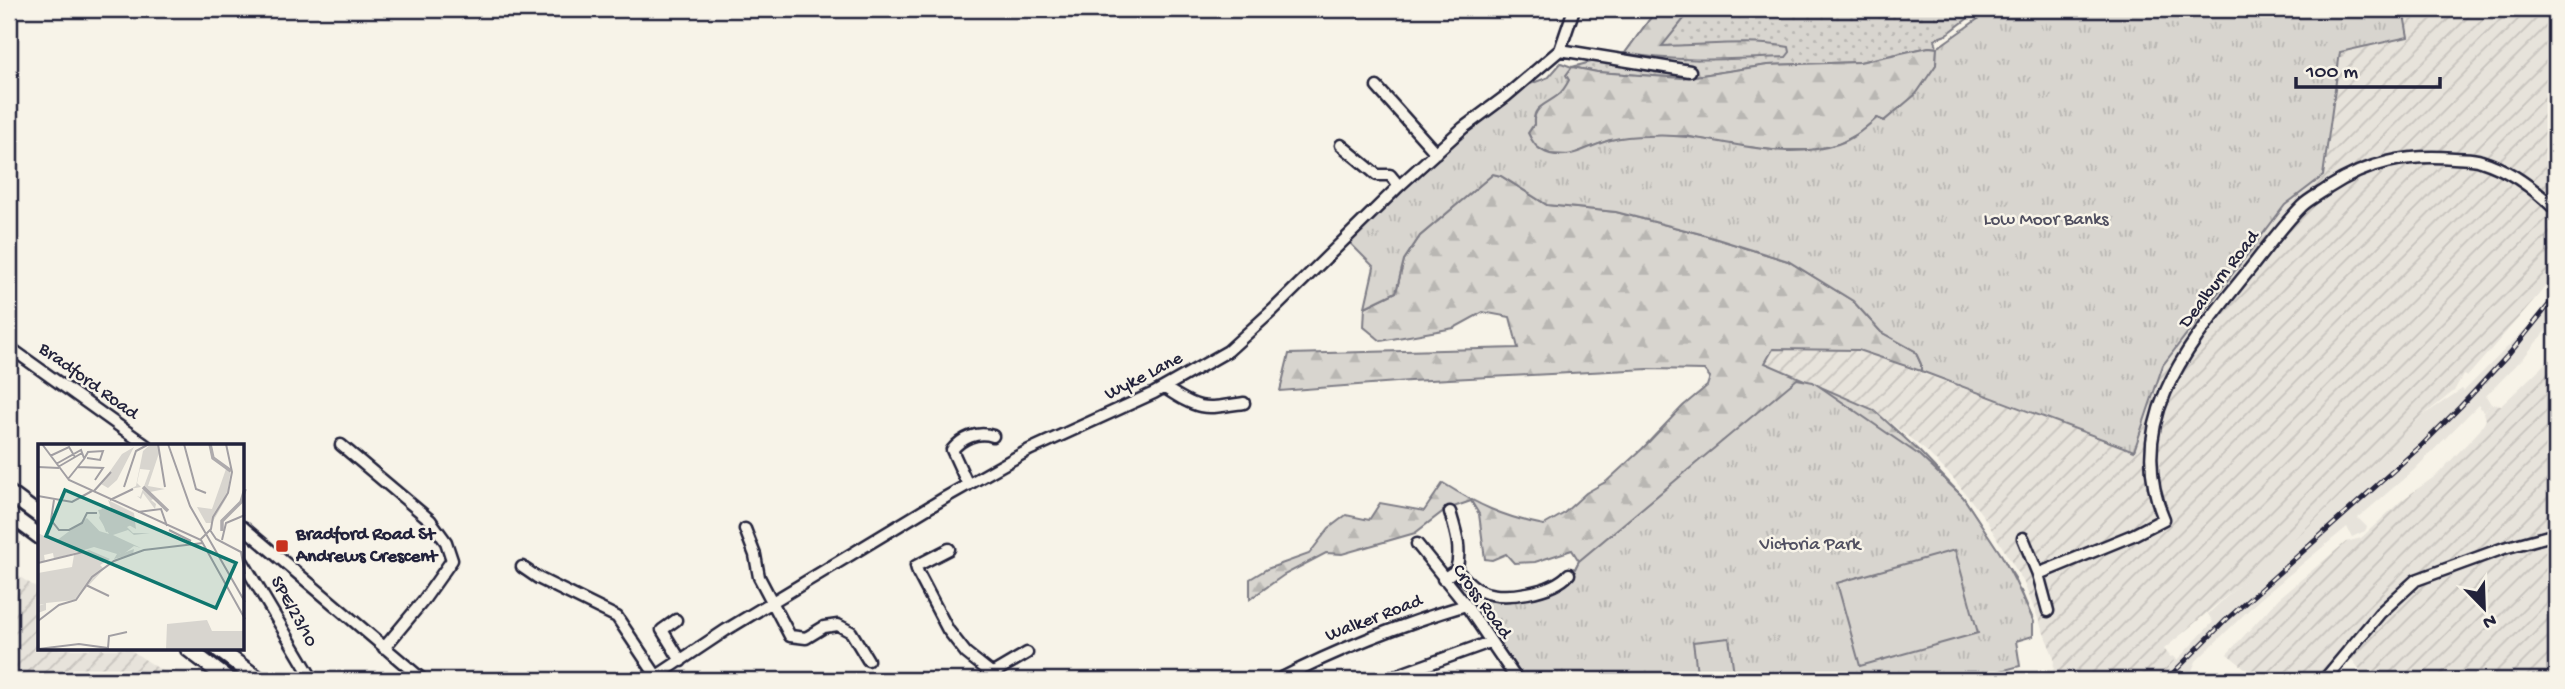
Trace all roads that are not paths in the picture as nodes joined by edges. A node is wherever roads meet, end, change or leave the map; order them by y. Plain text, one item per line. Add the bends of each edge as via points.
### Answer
1 (1574, 9) edge
2 (1560, 50) junction
3 (1690, 71) dead end
4 (1377, 87) dead end
5 (1341, 145) dead end
6 (1436, 153) junction
7 (1399, 186) junction
8 (2556, 210) edge
9 (9, 347) edge
10 (1165, 388) junction
11 (1244, 403) dead end
12 (993, 436) dead end
13 (144, 444) edge
14 (341, 445) dead end
15 (968, 485) junction
16 (9, 493) edge
17 (1450, 512) dead end
18 (9, 513) edge
19 (38, 515) edge
20 (245, 529) edge
21 (745, 529) dead end
22 (2556, 534) edge
23 (38, 535) edge
24 (2023, 538) dead end
25 (1417, 544) dead end
26 (949, 549) dead end
27 (245, 565) edge
28 (522, 567) dead end
29 (1456, 570) junction
30 (1569, 574) dead end
31 (2038, 574) junction
32 (1443, 579) junction
33 (772, 604) junction
34 (1466, 605) junction
35 (2048, 611) dead end
36 (676, 620) dead end
37 (1490, 642) junction
38 (384, 648) junction
39 (189, 650) edge
40 (219, 650) edge
41 (1027, 653) dead end
42 (868, 660) dead end
43 (681, 661) junction
44 (1297, 676) edge
45 (996, 677) edge
46 (656, 679) edge
47 (229, 680) edge
48 (260, 680) edge
49 (313, 680) edge
50 (423, 680) edge
51 (1279, 680) edge
52 (1384, 680) edge
53 (1517, 680) edge
54 (2325, 680) edge

1 - 2 street
2 - 3 street
2 - 6 street, Wyke Lane
4 - 6 street
5 - 7 street via 1377,175 1390,175
6 - 7 street, Wyke Lane
7 - 10 street, Wyke Lane via 1228,351
8 - 31 street, Dealburn Road via 2531,185 2480,161 2424,155 2353,172 2303,205 2222,303 2174,373 2154,421 2150,460 2153,491 2164,519
9 - 13 street, Bradford Road
10 - 11 street via 1190,405 1206,409
10 - 15 street, Wyke Lane via 1029,450
12 - 15 street via 980,433 952,450
14 - 38 street via 430,520 452,560
15 - 33 street, Wyke Lane
16 - 19 highway
17 - 29 street via 1458,541
18 - 23 highway
20 - 38 street
21 - 33 street via 758,577
22 - 54 street via 2416,580 2380,613
24 - 31 street
25 - 32 street, Cross Road
26 - 45 street via 916,566 918,573 965,653
27 - 49 street, SPE/23/10
28 - 46 street via 617,617
29 - 30 street via 1479,591 1495,595 1560,584
29 - 32 street
31 - 35 street
32 - 34 street, Cross Road
33 - 42 street via 790,636 806,638 838,625 851,632
33 - 43 street, Wyke Lane
34 - 37 street, Cross Road
34 - 44 street, Walker Road via 1399,625 1331,653
36 - 43 street via 662,630
37 - 52 street
37 - 53 street, Cross Road
38 - 50 street
39 - 47 highway
40 - 48 highway
41 - 45 street
43 - 46 street, Wyke Lane
44 - 51 street, Walker Road

